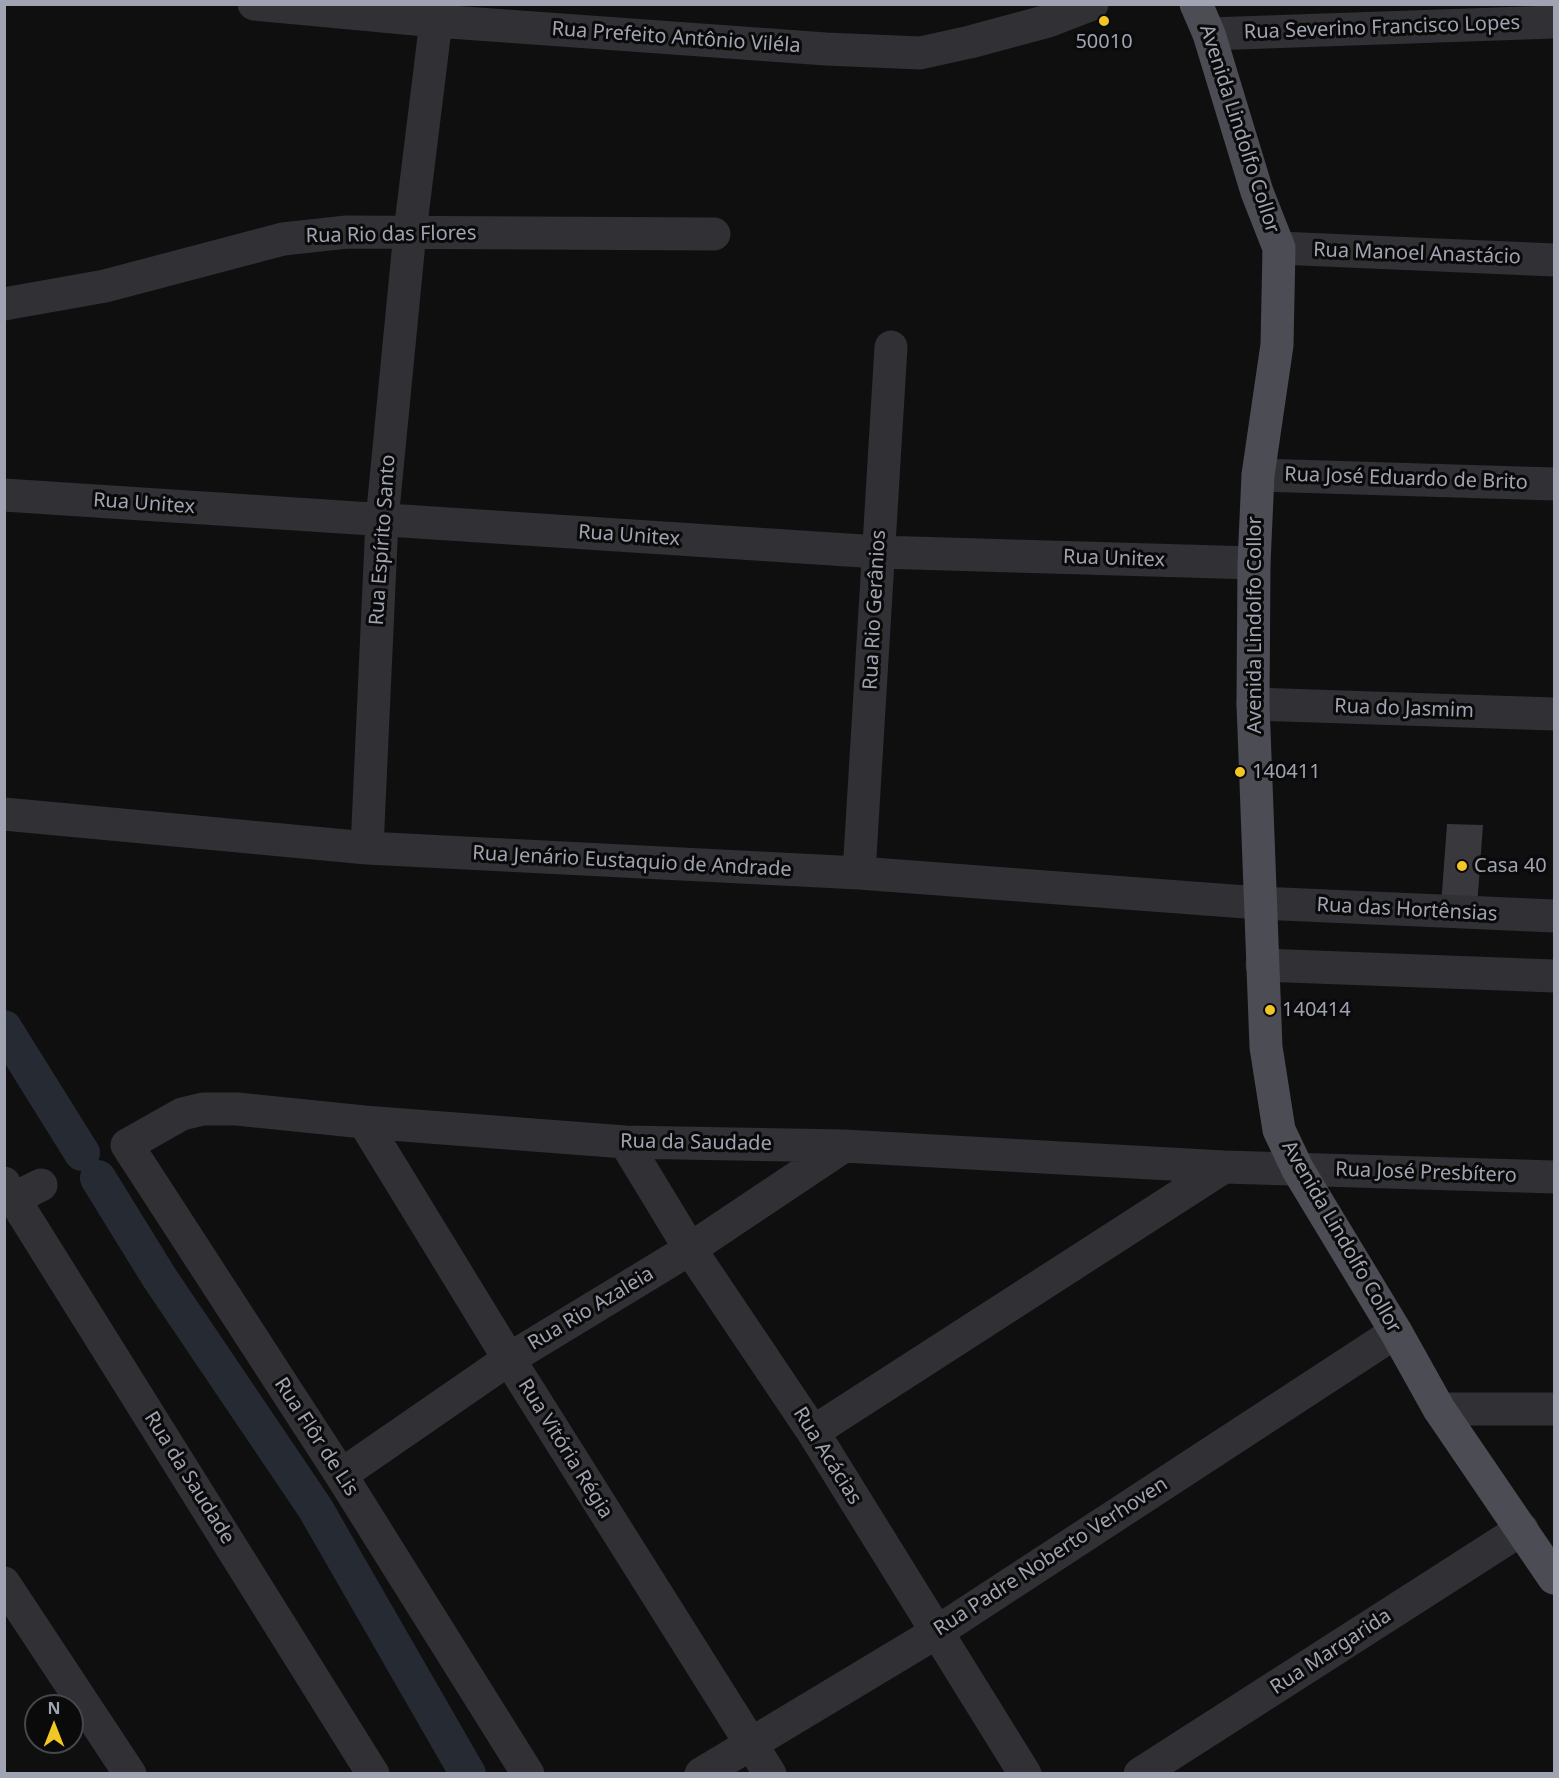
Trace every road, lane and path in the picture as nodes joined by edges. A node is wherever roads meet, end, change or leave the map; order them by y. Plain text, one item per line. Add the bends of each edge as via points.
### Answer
1 (254, 4) edge
2 (1092, 4) edge
3 (1202, 19) edge
4 (436, 21) junction
5 (1554, 22) edge
6 (410, 232) junction
7 (714, 234) dead end
8 (1279, 248) junction
9 (1554, 260) edge
10 (4, 304) edge
11 (891, 347) dead end
12 (1258, 475) junction
13 (1554, 484) edge
14 (4, 495) edge
15 (382, 520) junction
16 (878, 552) junction
17 (1254, 562) junction
18 (1253, 704) junction
19 (1554, 714) edge
20 (4, 814) edge
21 (367, 848) junction
22 (860, 873) junction
23 (1259, 903) junction
24 (1554, 916) edge
25 (1262, 965) junction
26 (1554, 976) edge
27 (170, 1119) joint
28 (364, 1122) junction
29 (625, 1142) junction
30 (843, 1146) junction
31 (1224, 1167) junction
32 (1298, 1170) junction
33 (1554, 1177) edge
34 (20, 1188) edge
35 (690, 1249) junction
36 (1396, 1332) junction
37 (509, 1359) junction
38 (1438, 1409) junction
39 (1554, 1409) edge
40 (813, 1432) junction
41 (341, 1475) junction
42 (1522, 1529) junction
43 (1554, 1578) edge
44 (4, 1583) edge
45 (936, 1632) junction
46 (750, 1744) junction
47 (129, 1773) edge
48 (373, 1773) edge
49 (528, 1773) edge
50 (701, 1773) edge
51 (770, 1773) edge
52 (1025, 1773) edge
53 (1140, 1773) edge

1 - 4 street, Rua Prefeito Antônio Viléla
2 - 4 street, Rua Prefeito Antônio Viléla via 1048,21 920,53
3 - 5 street, Rua Severino Francisco Lopes
3 - 8 main road, Avenida Lindolfo Collor via 1257,192
4 - 6 street, Rua Espírito Santo
6 - 7 street, Rua Rio das Flores
6 - 10 street, Rua Rio das Flores via 347,232 283,239 105,286
6 - 15 street, Rua Espírito Santo
8 - 9 street, Rua Manoel Anastácio
8 - 12 main road, Avenida Lindolfo Collor via 1277,345
11 - 16 street, Rua Rio Gerânios
12 - 13 street, Rua José Eduardo de Brito
12 - 17 main road, Avenida Lindolfo Collor
14 - 15 street, Rua Unitex
15 - 16 street, Rua Unitex
15 - 21 street, Rua Espírito Santo
16 - 17 street, Rua Unitex
16 - 22 street, Rua Rio Gerânios
17 - 18 main road, Avenida Lindolfo Collor
18 - 19 street, Rua do Jasmim
18 - 23 main road, Avenida Lindolfo Collor
20 - 21 street, Rua Jenário Eustaquio de Andrade
21 - 22 street, Rua Jenário Eustaquio de Andrade
22 - 23 street, Rua Jenário Eustaquio de Andrade
23 - 24 street, Rua das Hortênsias
23 - 25 main road, Avenida Lindolfo Collor
25 - 26 street
25 - 32 main road, Avenida Lindolfo Collor via 1266,1047 1279,1130
27 - 28 street, Rua da Saudade via 203,1109 237,1109
27 - 41 street, Rua Flôr de Lis via 127,1144
28 - 29 street, Rua da Saudade
28 - 37 street, Rua Vitória Régia
29 - 30 street, Rua da Saudade
29 - 35 street, Rua Acácias
30 - 31 street, Rua da Saudade
30 - 35 street, Rua Rio Azaleia
31 - 32 street, Rua da Saudade
31 - 40 street
32 - 33 street, Rua José Presbítero
32 - 36 main road, Avenida Lindolfo Collor
34 - 48 street, Rua da Saudade
35 - 37 street, Rua Rio Azaleia
35 - 40 street, Rua Acácias
36 - 38 main road, Avenida Lindolfo Collor
36 - 45 street, Rua Padre Noberto Verhoven
37 - 41 street, Rua Rio Azaleia
37 - 46 street, Rua Vitória Régia
38 - 39 street
38 - 42 main road, Avenida Lindolfo Collor
40 - 45 street, Rua Acácias
41 - 49 street, Rua Flôr de Lis
42 - 43 main road, Avenida Lindolfo Collor
42 - 53 street, Rua Margarida
44 - 47 street
45 - 46 street, Rua Padre Noberto Verhoven
45 - 52 street, Rua Acácias
46 - 50 street, Rua Padre Noberto Verhoven
46 - 51 street, Rua Vitória Régia

